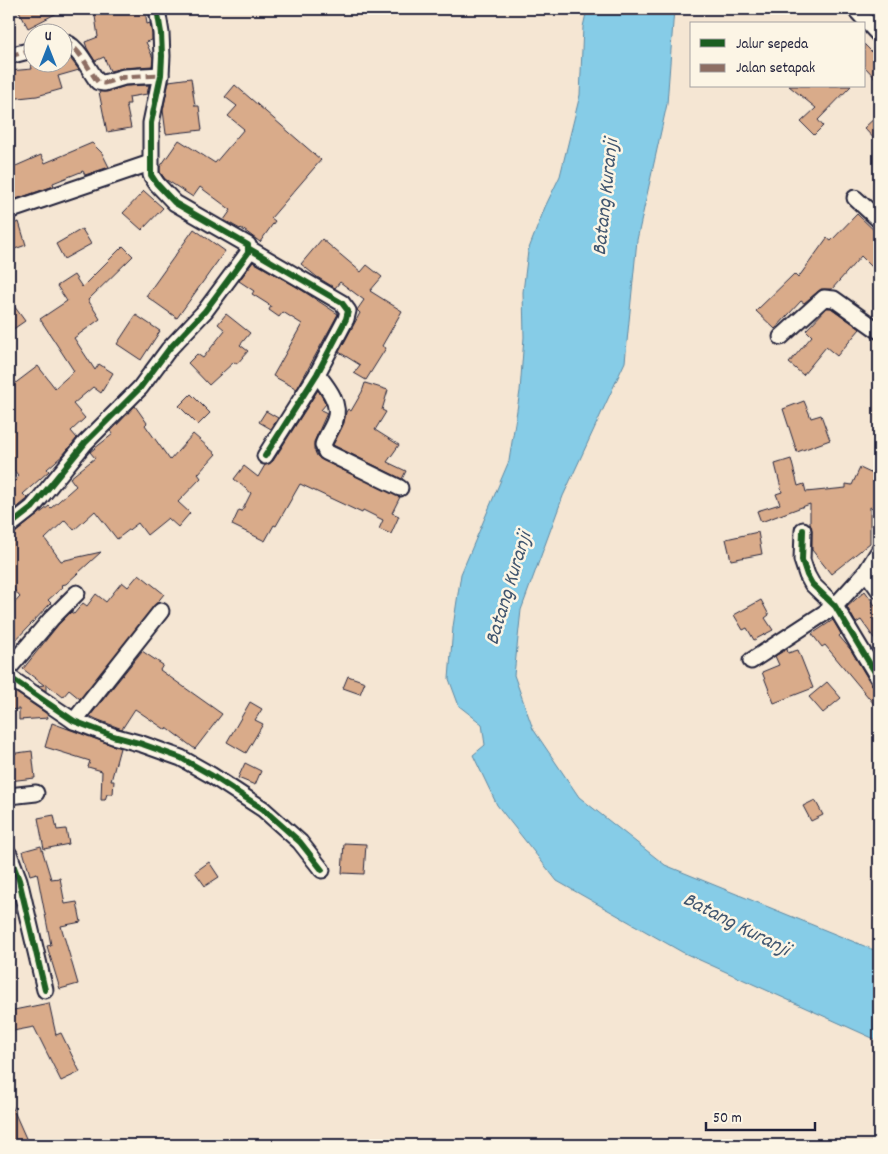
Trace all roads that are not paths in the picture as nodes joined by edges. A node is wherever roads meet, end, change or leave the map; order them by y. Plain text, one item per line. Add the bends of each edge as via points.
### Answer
1 (157, 9) edge
2 (855, 9) edge
3 (879, 35) edge
4 (72, 45) edge
5 (22, 53) edge
6 (9, 56) edge
7 (161, 75) junction
8 (150, 163) junction
9 (855, 198) dead end
10 (9, 212) edge
11 (879, 220) edge
12 (246, 245) junction
13 (879, 331) edge
14 (782, 337) dead end
15 (317, 374) junction
16 (265, 456) dead end
17 (400, 488) dead end
18 (9, 526) edge
19 (802, 530) dead end
20 (879, 551) edge
21 (866, 572) junction
22 (879, 590) edge
23 (77, 592) dead end
24 (836, 606) junction
25 (161, 611) dead end
26 (751, 661) dead end
27 (9, 668) edge
28 (9, 677) edge
29 (879, 678) edge
30 (74, 721) junction
31 (36, 793) dead end
32 (9, 796) edge
33 (9, 854) edge
34 (322, 870) dead end
35 (45, 990) dead end

1 - 7 street via 161,33
2 - 3 street
4 - 7 street via 98,82
5 - 6 street
7 - 8 street via 151,123
8 - 10 street
8 - 12 street via 151,175 175,203
9 - 11 street
12 - 15 street via 348,310
12 - 18 street via 248,252 140,388 85,443 32,508
13 - 14 street via 834,298 827,297
15 - 16 street
15 - 17 street via 336,406 335,420 323,445 326,452
19 - 24 street via 802,560 807,575
20 - 21 street
21 - 22 street
21 - 24 street
23 - 27 street
24 - 26 street
24 - 29 street
25 - 30 street
28 - 30 street
30 - 34 street via 181,758 211,775 263,809 300,842
31 - 32 street
33 - 35 street via 19,880

